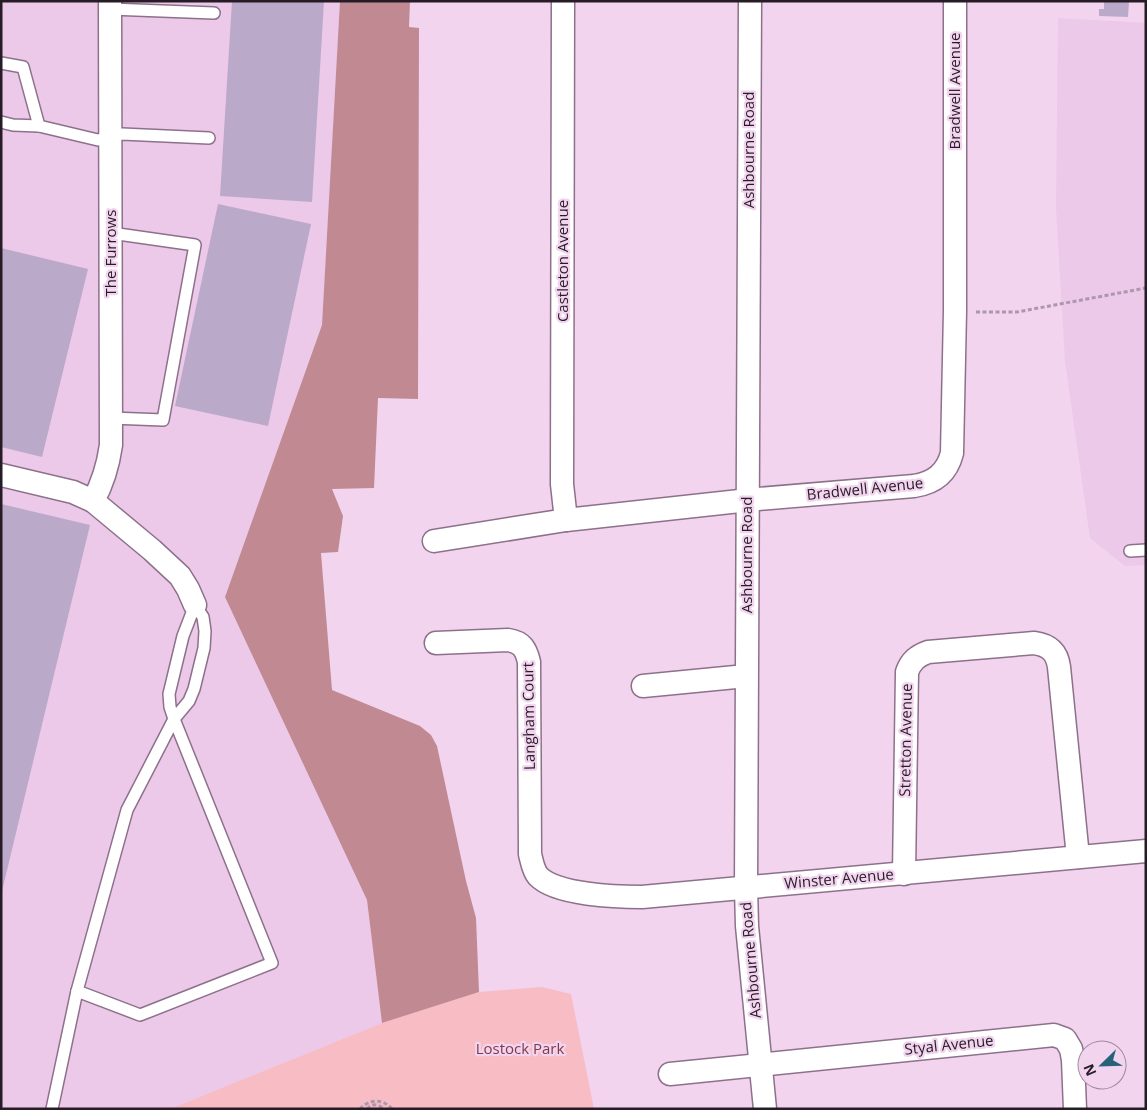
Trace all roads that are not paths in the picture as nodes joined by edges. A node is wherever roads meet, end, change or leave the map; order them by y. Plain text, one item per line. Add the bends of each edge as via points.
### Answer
1 (563, 1) edge
2 (750, 1) edge
3 (955, 1) edge
4 (110, 5) edge
5 (214, 13) dead end
6 (1, 63) edge
7 (1, 122) edge
8 (39, 126) junction
9 (111, 137) junction
10 (209, 138) dead end
11 (111, 232) junction
12 (111, 418) junction
13 (1, 475) edge
14 (93, 501) junction
15 (747, 501) junction
16 (566, 520) junction
17 (434, 540) dead end
18 (1146, 550) edge
19 (1130, 551) dead end
20 (195, 605) junction
21 (436, 643) dead end
22 (746, 676) junction
23 (642, 686) dead end
24 (174, 719) junction
25 (1146, 851) edge
26 (1078, 857) junction
27 (904, 874) junction
28 (537, 875) joint
29 (746, 888) junction
30 (77, 992) junction
31 (760, 1064) junction
32 (670, 1074) dead end
33 (52, 1109) edge
34 (765, 1109) edge
35 (1075, 1109) edge

1 - 16 street, Castleton Avenue via 562,484
2 - 15 street, Ashbourne Road
3 - 15 street, Bradwell Avenue via 952,453 948,466 938,478 914,486
4 - 5 lane
4 - 9 street, The Furrows
6 - 8 lane via 23,68
7 - 8 lane
8 - 9 lane via 98,140
9 - 10 lane via 122,134
9 - 11 street, The Furrows
11 - 12 street, The Furrows
11 - 12 lane via 194,245 163,420
12 - 14 street, The Furrows via 108,467
13 - 14 street via 73,492
14 - 20 street via 180,576
15 - 16 street, Bradwell Avenue
15 - 22 street, Ashbourne Road
16 - 17 street, Bradwell Avenue
18 - 19 lane
20 - 24 lane via 183,636 169,694
20 - 24 lane via 204,617 204,648 194,689
21 - 28 street, Langham Court via 508,640 523,645 528,654 530,854
22 - 23 street
22 - 29 street, Ashbourne Road
24 - 30 lane via 127,810
24 - 30 lane via 272,963 140,1014
25 - 26 street, Winster Avenue
26 - 27 street, Winster Avenue
26 - 27 street, Stretton Avenue via 1056,655 1047,646 1034,643 928,652 916,657 907,672
27 - 29 street, Winster Avenue
28 - 29 street, Winster Avenue via 552,885 571,890 622,897
29 - 31 street, Ashbourne Road
30 - 33 lane
31 - 32 street, Styal Avenue
31 - 34 street, Ashbourne Road
31 - 35 street, Styal Avenue via 1054,1035 1065,1039 1071,1049

